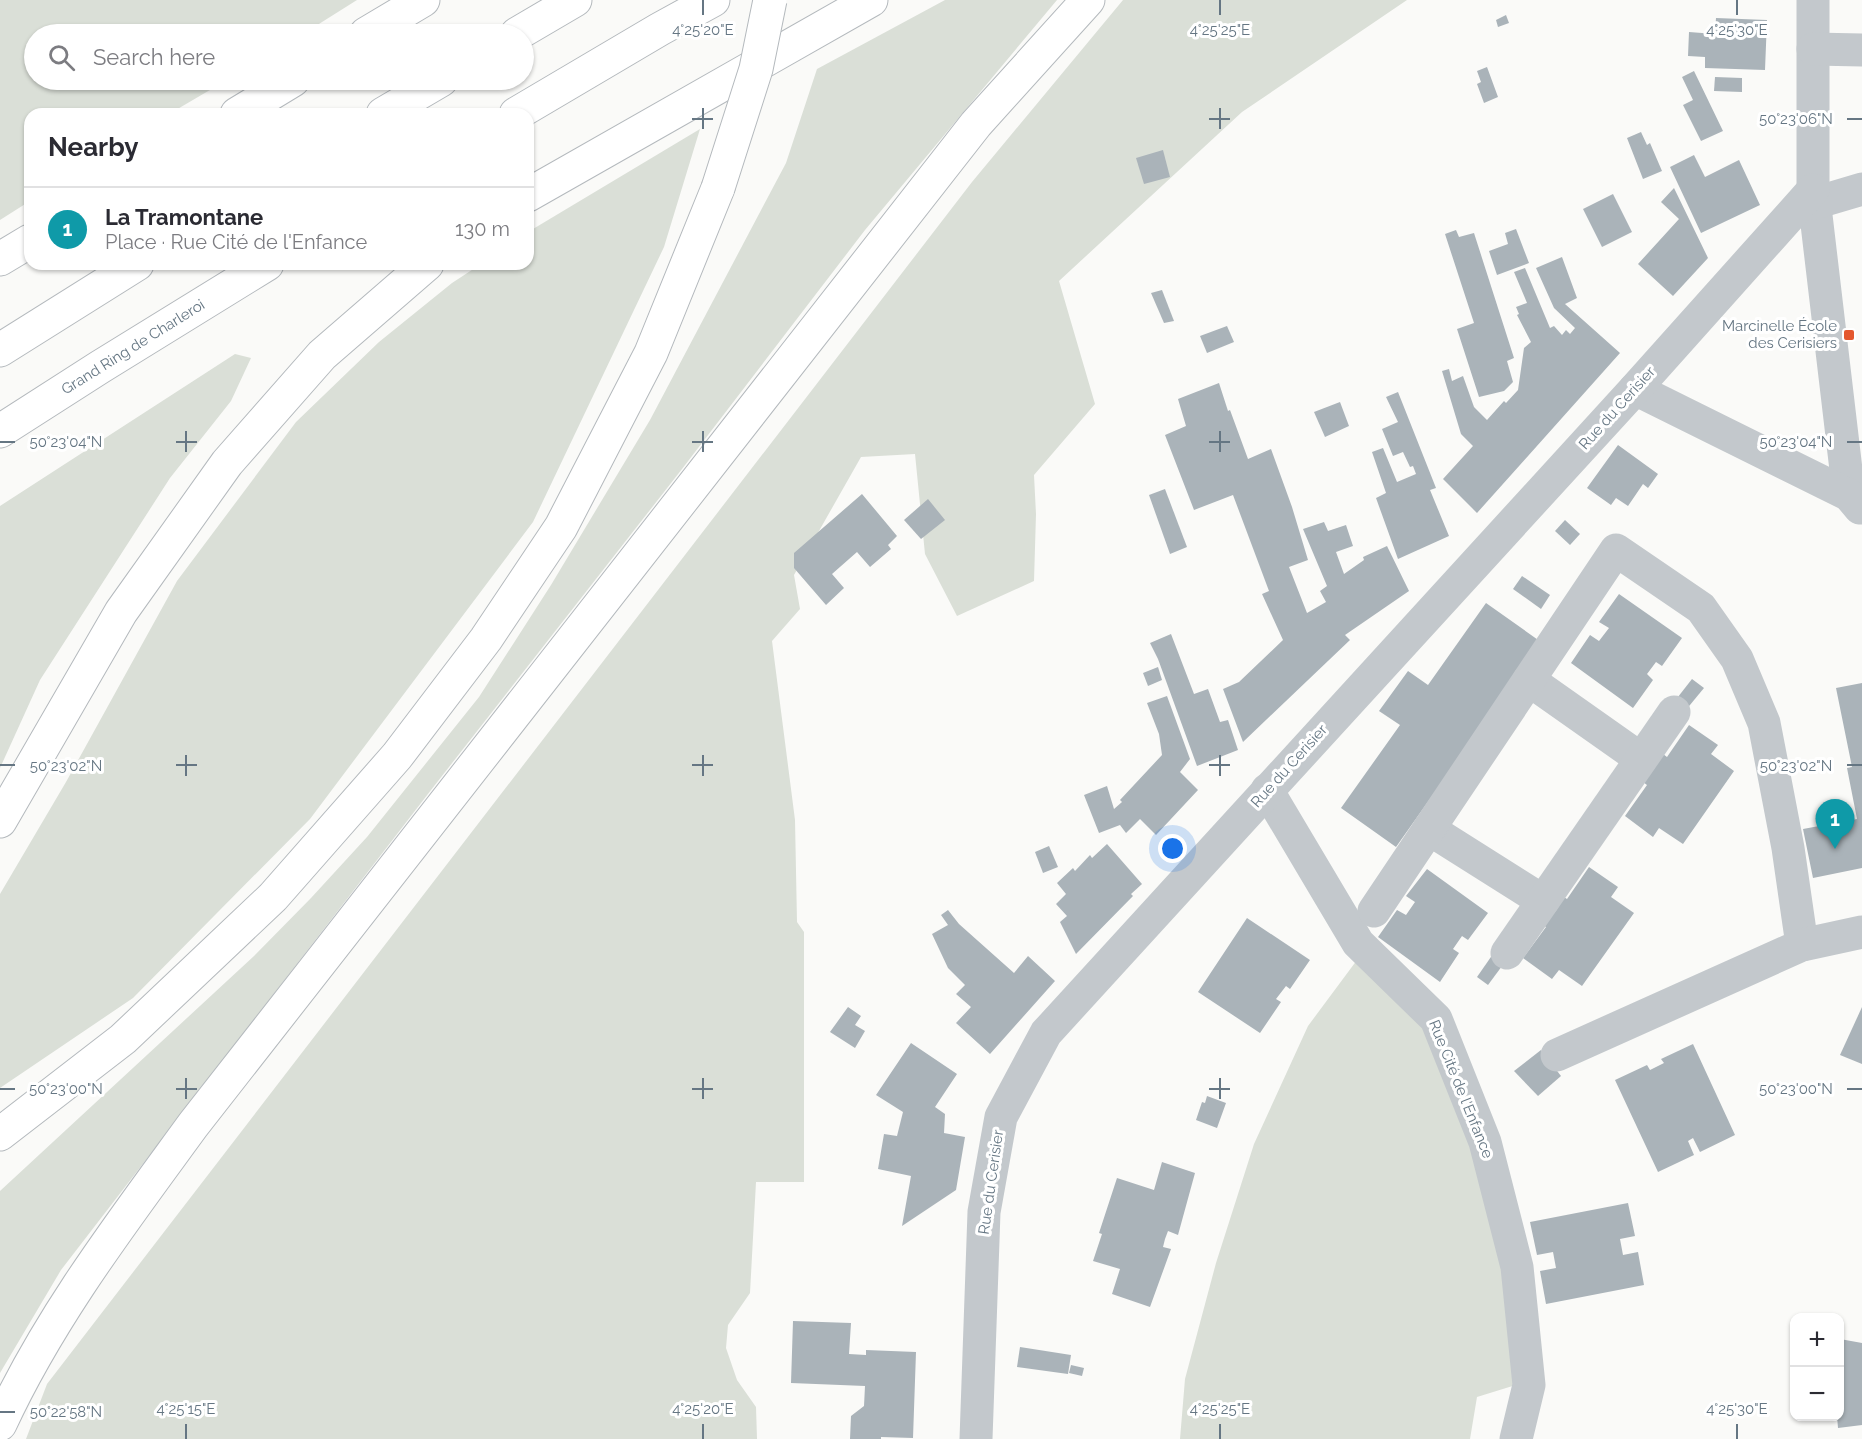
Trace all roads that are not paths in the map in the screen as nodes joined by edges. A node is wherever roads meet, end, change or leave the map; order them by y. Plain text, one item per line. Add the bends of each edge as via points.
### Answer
1 (423, 0) edge
2 (575, 0) edge
3 (713, 0) edge
4 (770, 0) edge
5 (871, 0) edge
6 (1088, 0) edge
7 (1813, 0) edge
8 (383, 24) edge
9 (534, 24) edge
10 (1813, 49) junction
11 (1862, 50) edge
12 (277, 90) edge
13 (424, 90) edge
14 (247, 108) edge
15 (393, 108) edge
16 (526, 108) edge
17 (1862, 189) edge
18 (534, 192) edge
19 (1814, 196) junction
20 (24, 245) edge
21 (0, 259) edge
22 (127, 270) edge
23 (257, 270) edge
24 (420, 270) edge
25 (0, 350) edge
26 (1635, 389) junction
27 (0, 431) edge
28 (1856, 503) edge
29 (1529, 680) junction
30 (1674, 712) dead end
31 (1641, 759) junction
32 (1267, 790) junction
33 (0, 821) edge
34 (1429, 829) junction
35 (1543, 901) junction
36 (1374, 911) dead end
37 (1862, 932) edge
38 (1802, 945) junction
39 (1507, 953) dead end
40 (1557, 1055) dead end
41 (0, 1134) edge
42 (0, 1424) edge
43 (972, 1438) edge
44 (1516, 1439) edge

1 - 8 highway
2 - 9 highway
3 - 16 highway
4 - 41 highway, bridge via 756,69 718,188 651,353 561,527 486,639 397,756 273,897 123,1039
5 - 18 highway
6 - 42 highway via 976,124 193,1125 99,1254 19,1383
7 - 10 street
10 - 11 street
10 - 19 street
12 - 14 highway
13 - 15 highway
17 - 19 street
19 - 26 street, Rue du Cerisier
19 - 28 street
20 - 21 highway
22 - 25 highway
23 - 27 highway, Grand Ring de Charleroi
24 - 33 highway via 322,355 227,463 121,612
26 - 28 street
26 - 32 street, Rue du Cerisier
29 - 31 street
29 - 34 street
29 - 38 street via 1616,550 1701,608 1737,659 1764,723
30 - 31 street
31 - 35 street
32 - 43 street, Rue du Cerisier via 1046,1033 1001,1117 984,1212
32 - 44 street, Rue Cité de l'Enfance via 1358,943 1436,1019 1485,1142 1517,1267 1529,1385
34 - 35 street
34 - 36 street
35 - 39 street
37 - 38 street
38 - 40 street

